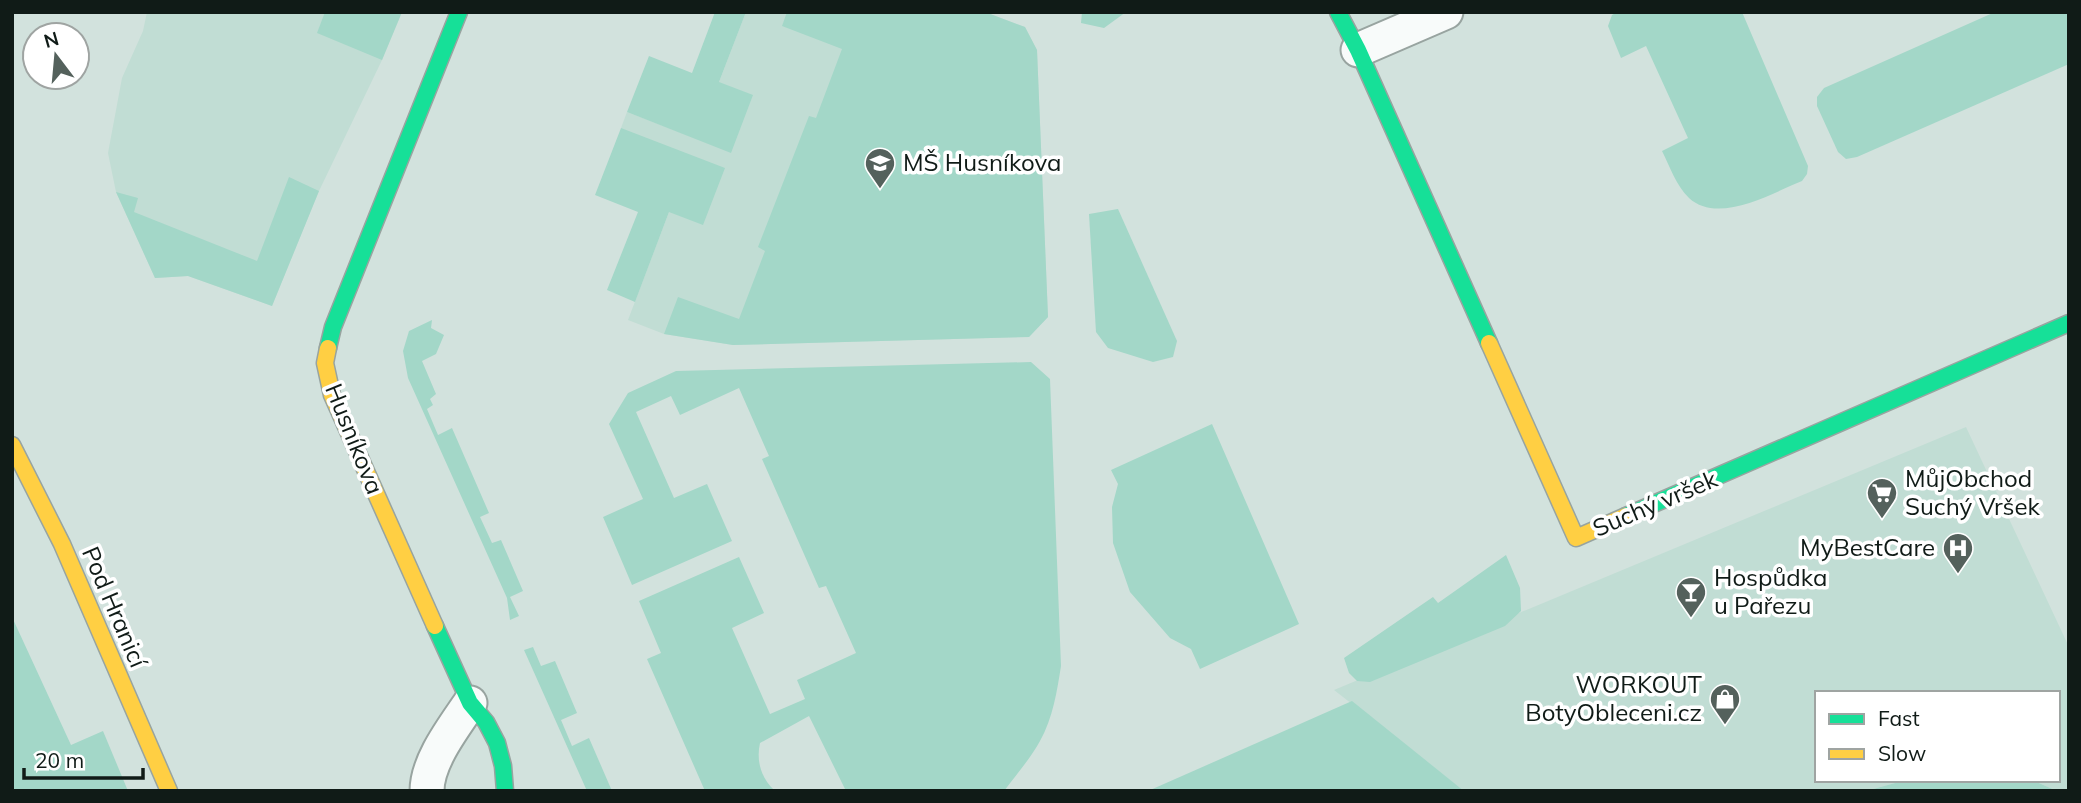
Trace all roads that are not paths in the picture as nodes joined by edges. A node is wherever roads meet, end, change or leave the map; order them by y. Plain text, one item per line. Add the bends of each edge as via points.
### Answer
1 (459, 12) edge
2 (1338, 12) edge
3 (1446, 12) edge
4 (1357, 50) junction
5 (2069, 323) edge
6 (12, 445) edge
7 (470, 703) junction
8 (169, 791) edge
9 (427, 791) edge
10 (505, 791) edge

1 - 7 street, Husníkova via 333,327 325,363 332,395
2 - 4 street, Suchý vršek
3 - 4 street
4 - 5 street, Suchý vršek via 1576,538
6 - 8 street, Pod Hranicí via 62,544
7 - 9 street via 432,765
7 - 10 street, Husníkova via 498,744

